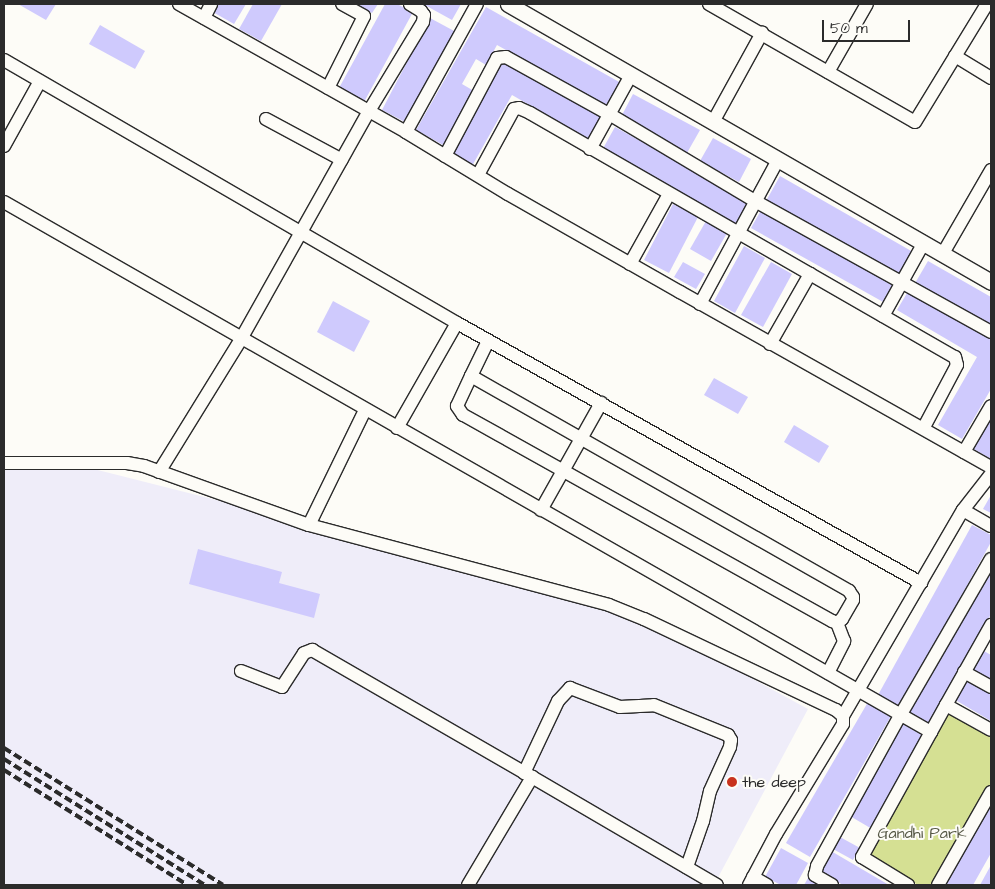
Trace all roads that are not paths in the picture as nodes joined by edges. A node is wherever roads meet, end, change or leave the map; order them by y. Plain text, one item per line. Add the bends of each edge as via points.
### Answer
1 (179, 4) edge
2 (211, 4) edge
3 (342, 4) edge
4 (410, 4) edge
5 (477, 4) edge
6 (508, 4) edge
7 (710, 4) edge
8 (867, 4) edge
9 (987, 4) edge
10 (204, 18) junction
11 (762, 33) junction
12 (954, 56) junction
13 (4, 60) edge
14 (828, 72) junction
15 (631, 75) junction
16 (991, 78) edge
17 (40, 81) junction
18 (328, 88) junction
19 (369, 111) junction
20 (609, 114) junction
21 (266, 119) dead end
22 (713, 122) junction
23 (406, 132) junction
24 (4, 146) edge
25 (590, 149) junction
26 (445, 156) junction
27 (342, 160) junction
28 (778, 160) junction
29 (991, 170) edge
30 (478, 175) junction
31 (669, 194) junction
32 (755, 201) junction
33 (4, 202) edge
34 (301, 232) junction
35 (738, 232) junction
36 (922, 244) junction
37 (942, 255) junction
38 (630, 264) junction
39 (810, 274) junction
40 (991, 282) edge
41 (901, 283) junction
42 (700, 304) junction
43 (883, 316) junction
44 (457, 323) junction
45 (991, 332) edge
46 (241, 338) junction
47 (488, 341) junction
48 (770, 344) junction
49 (470, 376) junction
50 (601, 403) junction
51 (991, 406) edge
52 (364, 410) junction
53 (397, 428) junction
54 (923, 429) junction
55 (582, 438) junction
56 (964, 452) junction
57 (4, 463) edge
58 (991, 467) edge
59 (159, 472) junction
60 (562, 472) junction
61 (991, 474) edge
62 (541, 510) junction
63 (963, 510) junction
64 (309, 525) junction
65 (991, 526) edge
66 (991, 559) edge
67 (921, 583) junction
68 (837, 623) junction
69 (991, 625) edge
70 (987, 644) edge
71 (241, 671) dead end
72 (964, 672) junction
73 (828, 673) junction
74 (991, 687) edge
75 (860, 690) junction
76 (946, 705) junction
77 (901, 714) junction
78 (843, 716) junction
79 (991, 730) edge
80 (931, 732) junction
81 (528, 775) junction
82 (991, 792) edge
83 (687, 867) junction
84 (751, 881) edge
85 (900, 883) edge
86 (468, 885) edge
87 (716, 885) edge
88 (767, 885) edge
89 (832, 885) edge
90 (938, 885) edge

1 - 10 street
2 - 10 street
3 - 18 street via 364,16
4 - 19 street via 424,15 423,22
5 - 23 street
6 - 15 street
7 - 11 street
8 - 14 street
9 - 12 street
10 - 18 street
11 - 14 street
11 - 22 street
12 - 14 street via 915,122
12 - 16 street
13 - 17 street
15 - 20 street
15 - 22 street
17 - 24 street
17 - 34 street
18 - 19 street
19 - 23 street
19 - 27 street
20 - 25 street
20 - 26 street via 511,59 500,56
20 - 32 street
21 - 27 street
22 - 28 street
23 - 26 street
25 - 30 street via 519,108 511,114
25 - 31 street
26 - 30 street
27 - 34 street
28 - 32 street
28 - 36 street
29 - 37 street
30 - 38 street
31 - 35 street
31 - 38 street
32 - 35 street
32 - 41 street
33 - 46 street
34 - 44 street
34 - 46 street
35 - 39 street
35 - 42 street
36 - 37 street
36 - 41 street
37 - 40 street
38 - 42 street
39 - 43 street
39 - 48 street
41 - 43 street
41 - 45 street
42 - 48 street
43 - 54 street via 958,360
44 - 47 street
44 - 53 street
46 - 52 street
46 - 59 street
47 - 49 street
47 - 50 street
48 - 54 street
49 - 55 street
49 - 60 street via 457,406 460,413
50 - 55 street
50 - 67 street
51 - 56 street
52 - 53 street
52 - 64 street
53 - 62 street
54 - 56 street
55 - 60 street
55 - 68 street via 850,591 852,600
56 - 58 street
57 - 59 street via 127,463
59 - 64 street
60 - 62 street
60 - 68 street
61 - 63 street
62 - 73 street
63 - 65 street
63 - 67 street
64 - 78 street via 622,610 775,680
66 - 77 street
67 - 75 street
68 - 73 street via 844,642
69 - 70 street
70 - 72 street
71 - 81 street via 282,687 304,653 312,650
72 - 74 street
72 - 76 street
73 - 75 street
75 - 77 street
75 - 78 street
76 - 79 street
76 - 80 street
77 - 80 street
77 - 89 street via 815,870 818,877
78 - 84 street via 840,729
80 - 85 street via 862,857
81 - 83 street
81 - 83 street via 558,700 570,688 620,707 654,705 728,735 731,742 712,786
81 - 86 street
82 - 90 street
83 - 87 street
84 - 88 street

